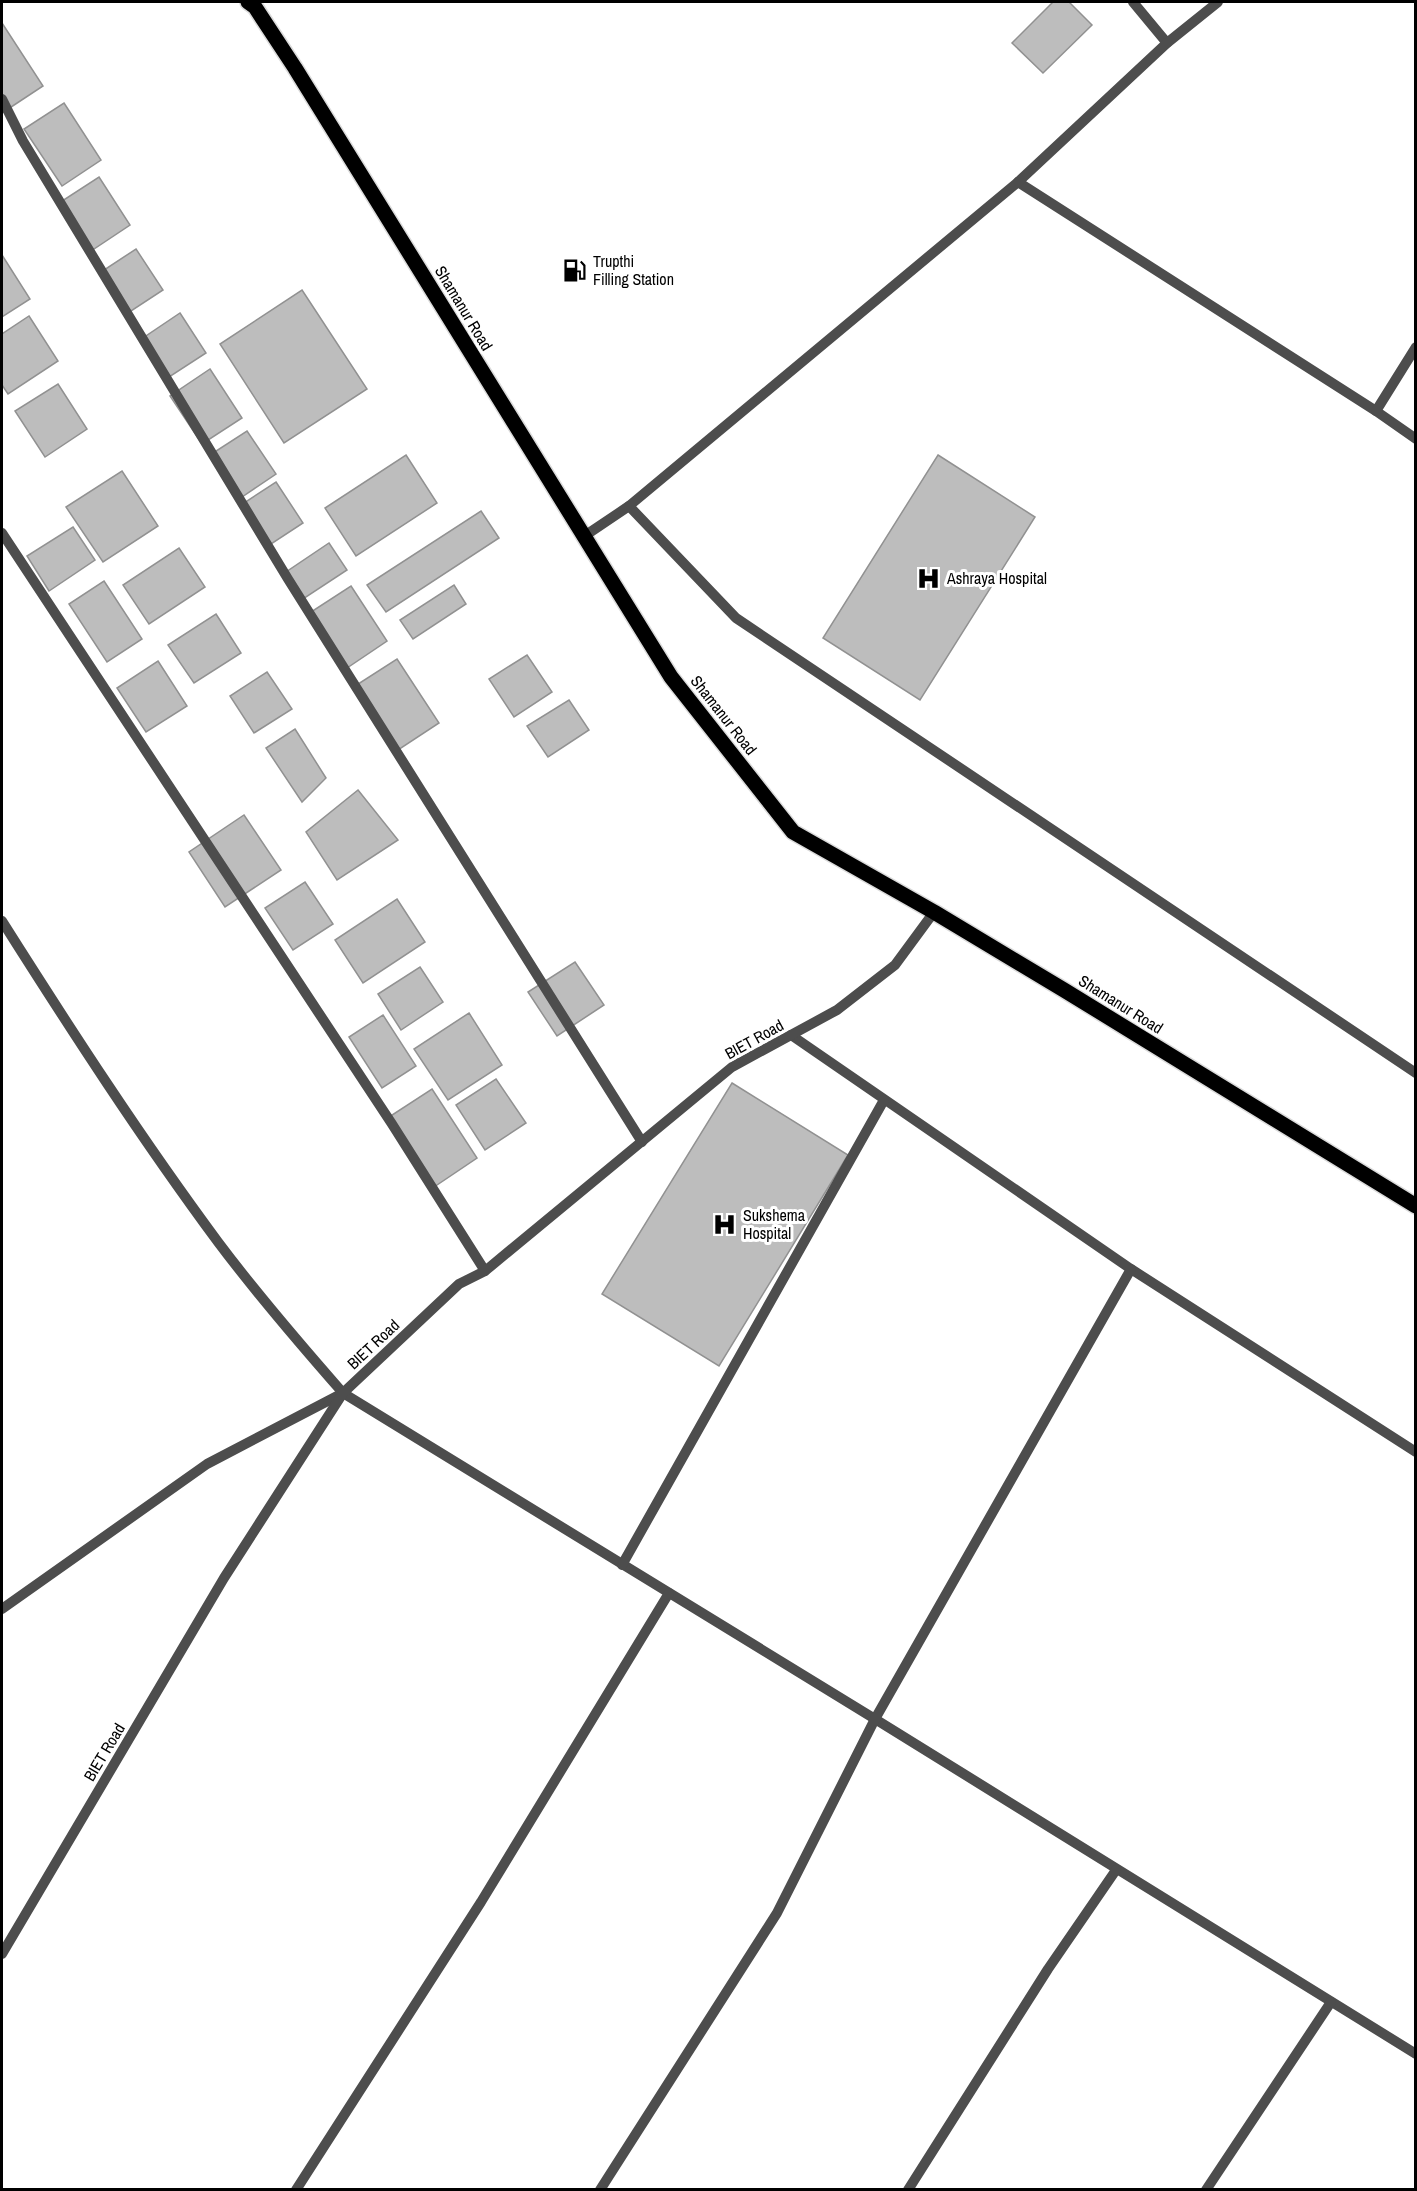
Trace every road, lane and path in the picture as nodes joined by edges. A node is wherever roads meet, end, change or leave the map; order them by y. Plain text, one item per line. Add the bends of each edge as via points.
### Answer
1 (248, 2) edge
2 (1133, 2) edge
3 (1218, 2) edge
4 (1167, 43) junction
5 (2, 99) edge
6 (1018, 182) junction
7 (1416, 347) edge
8 (1376, 411) junction
9 (1416, 440) edge
10 (629, 507) junction
11 (2, 533) edge
12 (583, 537) junction
13 (934, 912) junction
14 (2, 921) edge
15 (791, 1035) junction
16 (1416, 1073) edge
17 (884, 1100) junction
18 (642, 1142) junction
19 (1416, 1206) edge
20 (1131, 1269) junction
21 (485, 1271) junction
22 (343, 1393) junction
23 (1416, 1452) edge
24 (622, 1565) junction
25 (669, 1593) junction
26 (2, 1609) edge
27 (875, 1719) junction
28 (1116, 1870) junction
29 (2, 1954) edge
30 (1331, 2002) junction
31 (1416, 2054) edge
32 (296, 2190) edge
33 (600, 2190) edge
34 (908, 2190) edge
35 (1206, 2190) edge

1 - 12 main road, Shamanur Road via 295,68
2 - 4 street
3 - 4 street
4 - 6 street
5 - 18 street via 23,141 288,579
6 - 8 street
6 - 10 street
7 - 8 street
8 - 9 street
10 - 12 street
10 - 16 street via 736,618
11 - 21 street
12 - 13 main road, Shamanur Road via 671,677 793,832
13 - 15 street, BIET Road via 895,965 837,1010
13 - 19 main road, Shamanur Road
14 - 22 street via 97,1071 219,1244
15 - 17 street
15 - 18 street, BIET Road via 732,1067
17 - 20 street
17 - 24 street
18 - 21 street, BIET Road
20 - 23 street
20 - 27 street
21 - 22 street, BIET Road via 459,1284
22 - 24 street
22 - 26 street via 207,1464
22 - 29 street, BIET Road via 224,1578
24 - 25 street
25 - 27 street
25 - 32 street via 480,1902
27 - 28 street
27 - 33 street via 777,1913
28 - 30 street
28 - 34 street via 1048,1969
30 - 31 street
30 - 35 street

